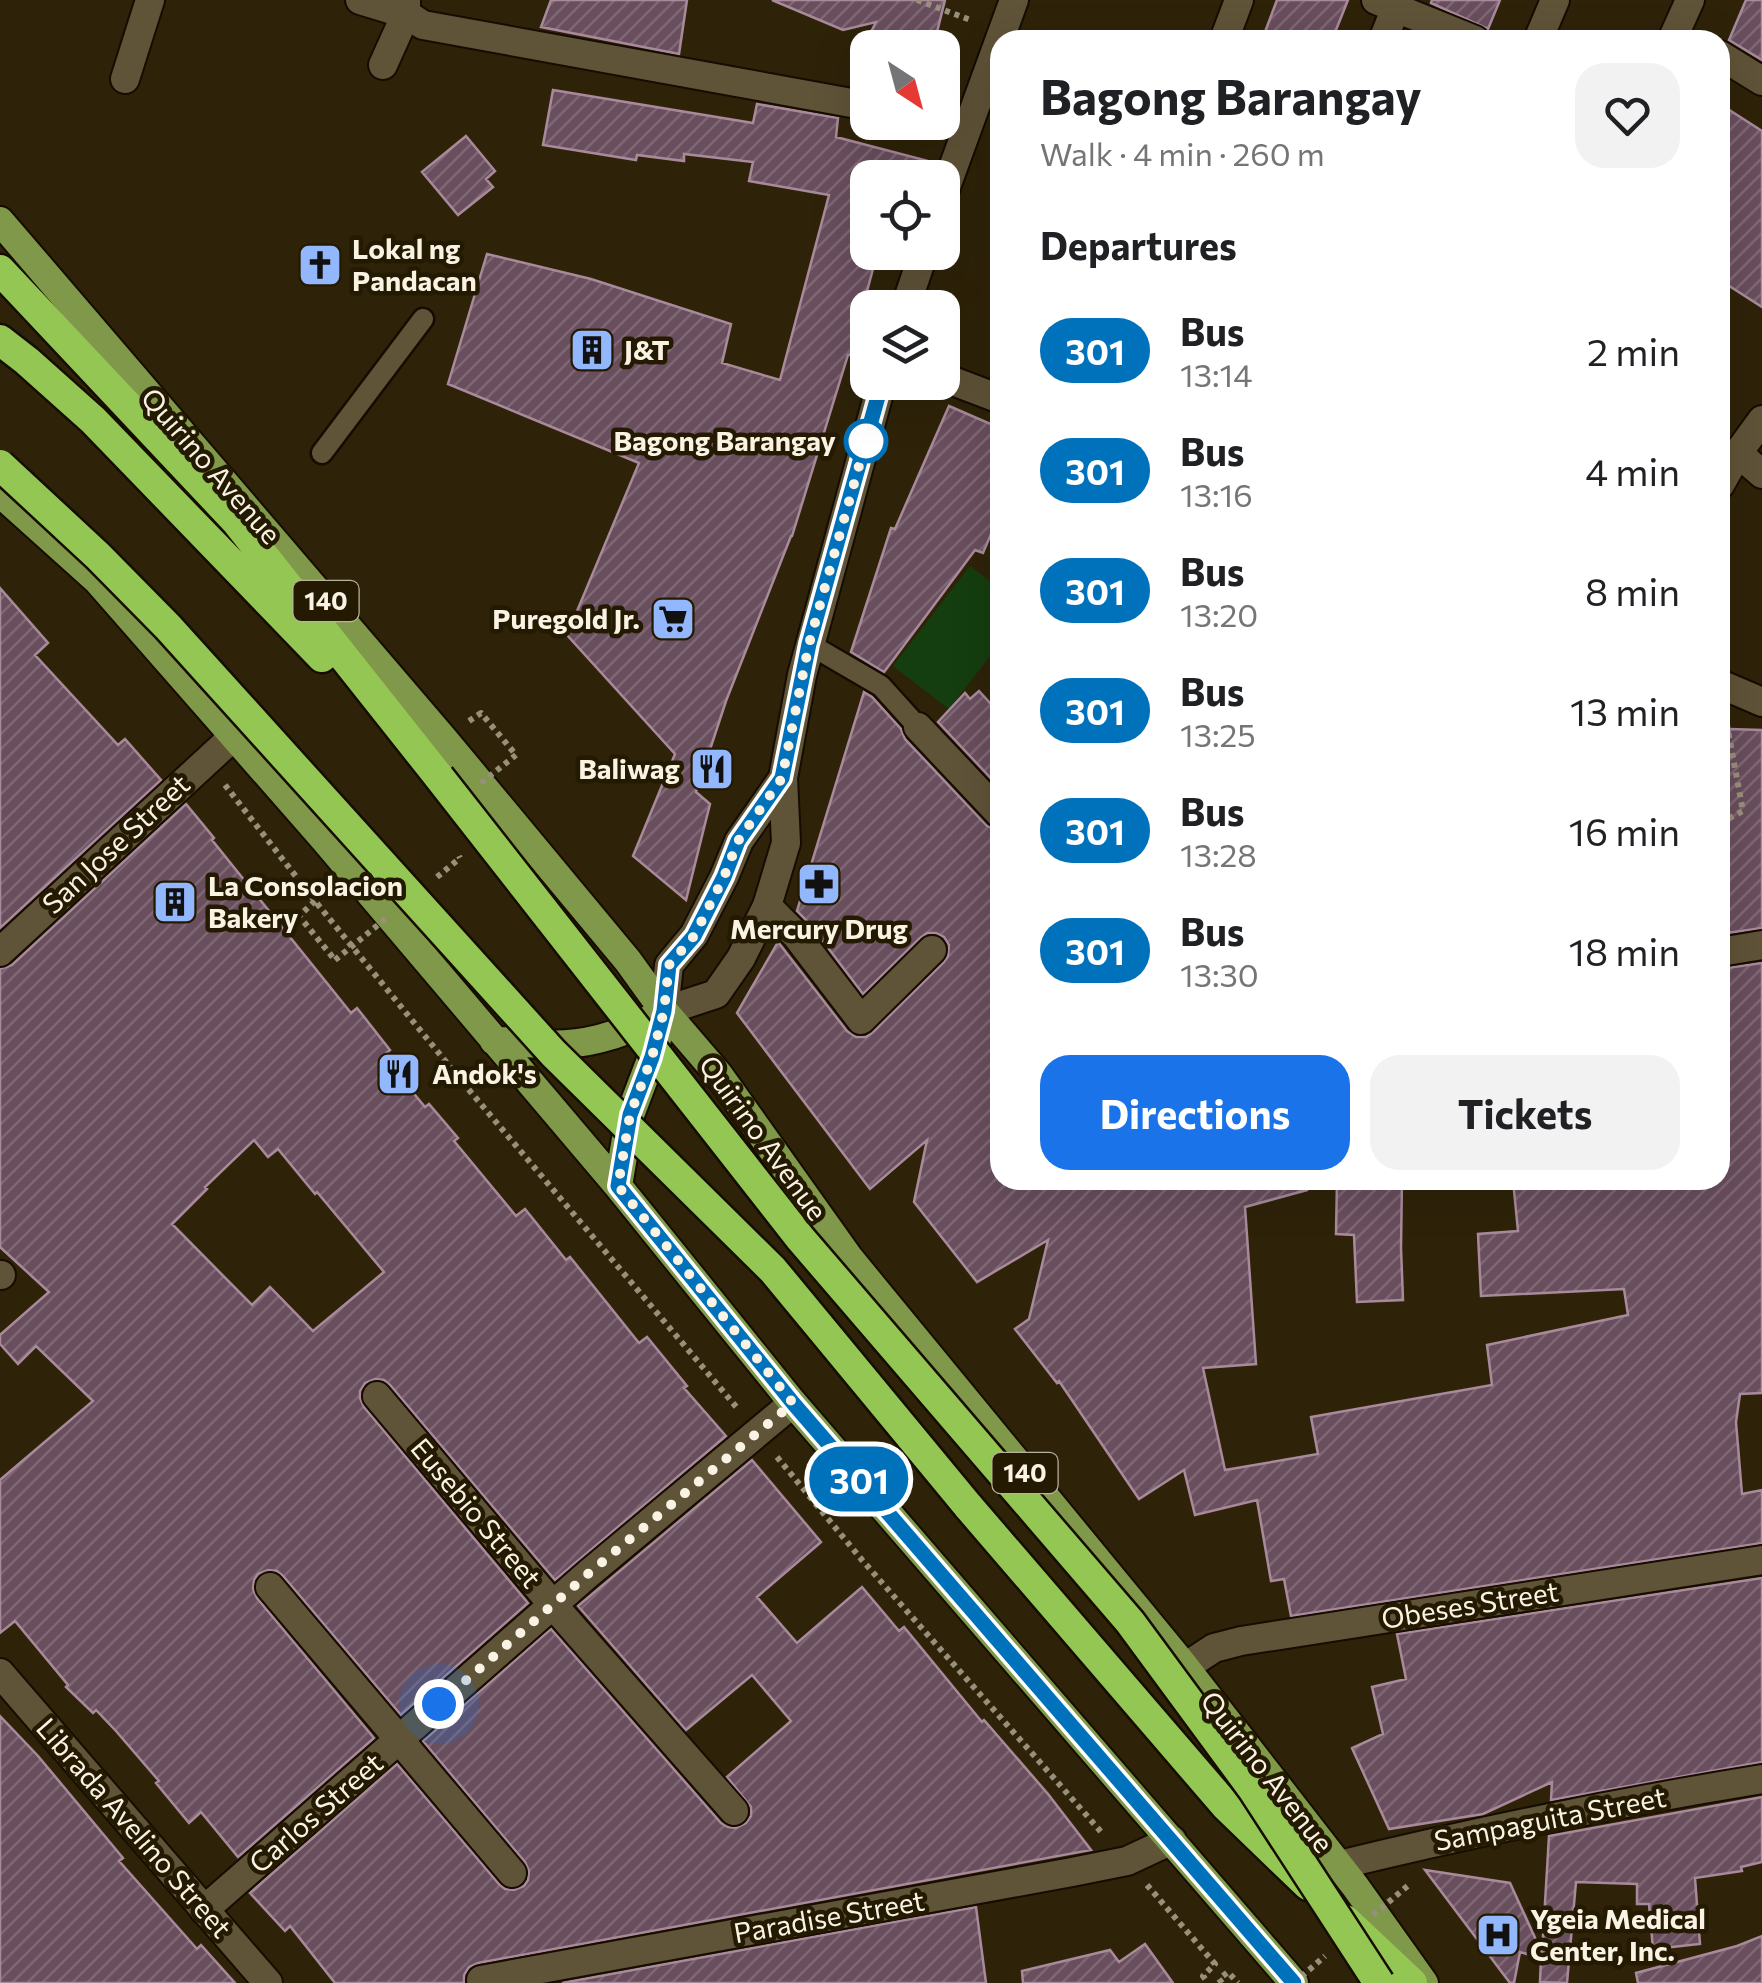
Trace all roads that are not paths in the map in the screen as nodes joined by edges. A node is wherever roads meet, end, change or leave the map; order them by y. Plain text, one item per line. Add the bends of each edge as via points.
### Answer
1 (150, 0) edge
2 (360, 0) edge
3 (1014, 0) edge
4 (1240, 0) edge
5 (1554, 0) edge
6 (1690, 0) edge
7 (1390, 3) edge
8 (406, 7) edge
9 (1003, 30) edge
10 (1228, 30) edge
11 (1385, 30) edge
12 (1452, 30) edge
13 (1542, 30) edge
14 (1682, 30) edge
15 (990, 55) edge
16 (1730, 61) edge
17 (383, 65) dead end
18 (125, 79) dead end
19 (1762, 81) edge
20 (850, 103) edge
21 (960, 114) edge
22 (0, 220) edge
23 (0, 270) edge
24 (422, 319) dead end
25 (0, 340) edge
26 (960, 383) edge
27 (990, 395) edge
28 (877, 400) edge
29 (1762, 420) edge
30 (322, 453) dead end
31 (1738, 453) junction
32 (0, 465) edge
33 (1730, 467) edge
34 (1762, 474) edge
35 (0, 493) edge
36 (809, 644) junction
37 (1730, 695) edge
38 (1762, 702) edge
39 (918, 726) joint
40 (234, 737) junction
41 (439, 777) junction
42 (782, 778) junction
43 (990, 803) edge
44 (767, 906) junction
45 (1762, 945) edge
46 (932, 950) dead end
47 (1730, 950) edge
48 (0, 952) edge
49 (664, 1011) junction
50 (494, 1041) junction
51 (618, 1186) junction
52 (378, 1396) dead end
53 (793, 1403) junction
54 (1762, 1560) edge
55 (270, 1587) dead end
56 (553, 1605) junction
57 (1184, 1667) junction
58 (0, 1673) edge
59 (398, 1740) junction
60 (1762, 1779) edge
61 (734, 1812) dead end
62 (1172, 1840) junction
63 (1340, 1865) junction
64 (512, 1873) dead end
65 (204, 1910) junction
66 (480, 1980) dead end
67 (268, 1983) edge
68 (1294, 1983) edge
69 (1379, 1983) edge
70 (1412, 1983) edge
71 (1424, 1983) edge

1 - 18 street
2 - 8 street
3 - 9 street
4 - 10 street
5 - 13 street
6 - 14 street
7 - 11 street
7 - 12 street
8 - 17 street
8 - 20 street via 422,25
15 - 21 street
16 - 19 street
22 - 49 main road, Quirino Avenue / 140 via 442,737
23 - 41 highway via 236,521
24 - 30 lane
25 - 41 highway via 93,420
26 - 27 street
28 - 36 street
29 - 31 street
31 - 33 street
31 - 34 street
32 - 70 highway, bridge via 168,628 553,1053 773,1270 1226,1806
35 - 40 main road via 97,580
36 - 39 lane via 880,686
36 - 42 street
37 - 38 street
39 - 43 street
40 - 48 street, San Jose Street
40 - 50 main road
41 - 69 highway, bridge via 800,1238 1130,1622 1254,1789
42 - 44 street via 786,843
42 - 49 street via 738,841 694,936 669,965
44 - 46 street via 862,1020
44 - 49 street via 716,994
45 - 47 street
49 - 50 main road via 583,1043
49 - 51 main road via 630,1115
49 - 57 main road, Quirino Avenue / 140 via 719,1074 850,1258
50 - 51 main road
51 - 53 main road
52 - 56 street, Eusebio Street
53 - 56 street, Carlos Street
53 - 62 main road
54 - 57 street, Obeses Street via 1241,1641
55 - 59 street
56 - 59 street, Carlos Street
56 - 61 street, Eusebio Street
57 - 63 main road, Quirino Avenue / 140
58 - 65 street, Librada Avelino Street
59 - 64 street
59 - 65 street, Carlos Street
60 - 63 street, Sampaguita Street
62 - 66 street, Paradise Street via 1127,1861
62 - 68 main road
63 - 71 main road, Quirino Avenue / 140
65 - 67 street, Librada Avelino Street

